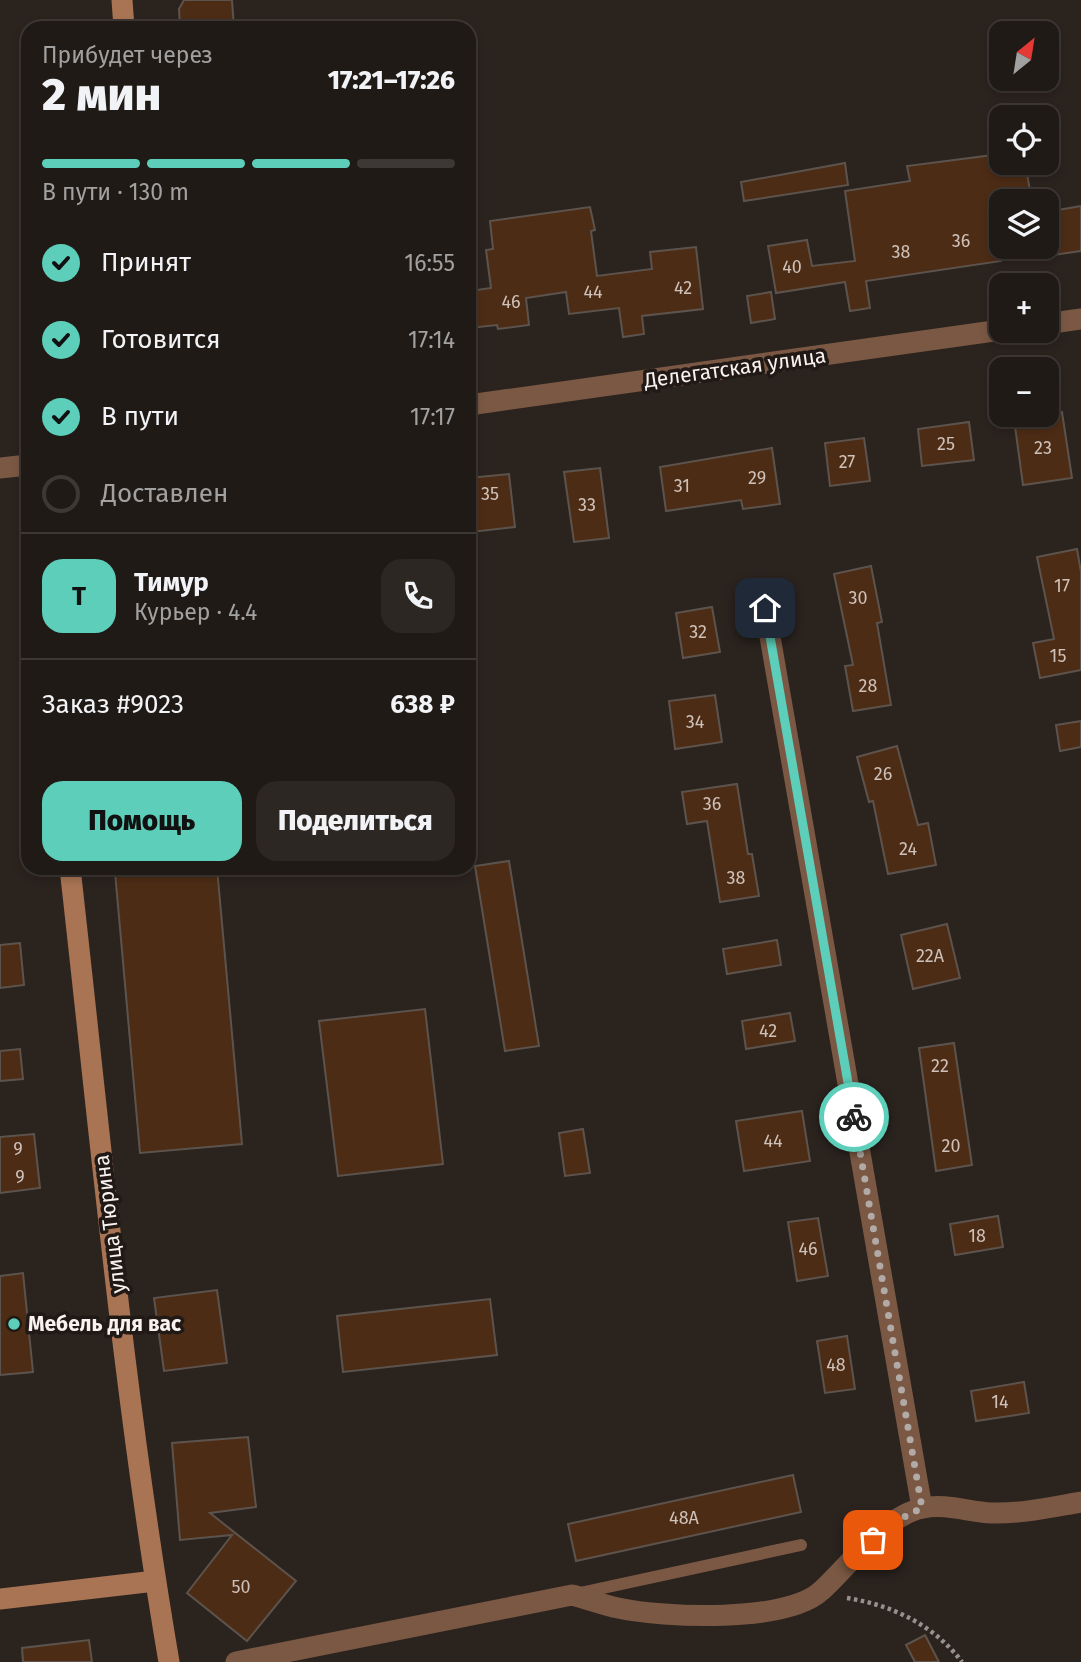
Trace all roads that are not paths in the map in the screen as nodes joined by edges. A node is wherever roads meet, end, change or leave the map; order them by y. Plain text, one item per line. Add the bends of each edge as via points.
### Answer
1 (122, 0) edge
2 (124, 21) edge
3 (1081, 319) edge
4 (1059, 322) edge
5 (989, 332) edge
6 (476, 404) edge
7 (21, 466) edge
8 (0, 468) edge
9 (765, 608) dead end
10 (71, 875) edge
11 (1081, 1502) edge
12 (922, 1508) junction
13 (800, 1545) dead end
14 (155, 1581) junction
15 (572, 1595) junction
16 (0, 1599) edge
17 (169, 1662) edge
18 (236, 1662) edge

1 - 2 street
3 - 4 street
5 - 6 street, Делегатская улица
7 - 8 street
9 - 12 street
10 - 14 street, улица Тюрина
11 - 12 street via 991,1513
12 - 15 street via 890,1524 818,1594 797,1605 757,1613 683,1615 620,1609
13 - 15 lane
14 - 16 street
14 - 17 street, улица Тюрина
15 - 18 street

